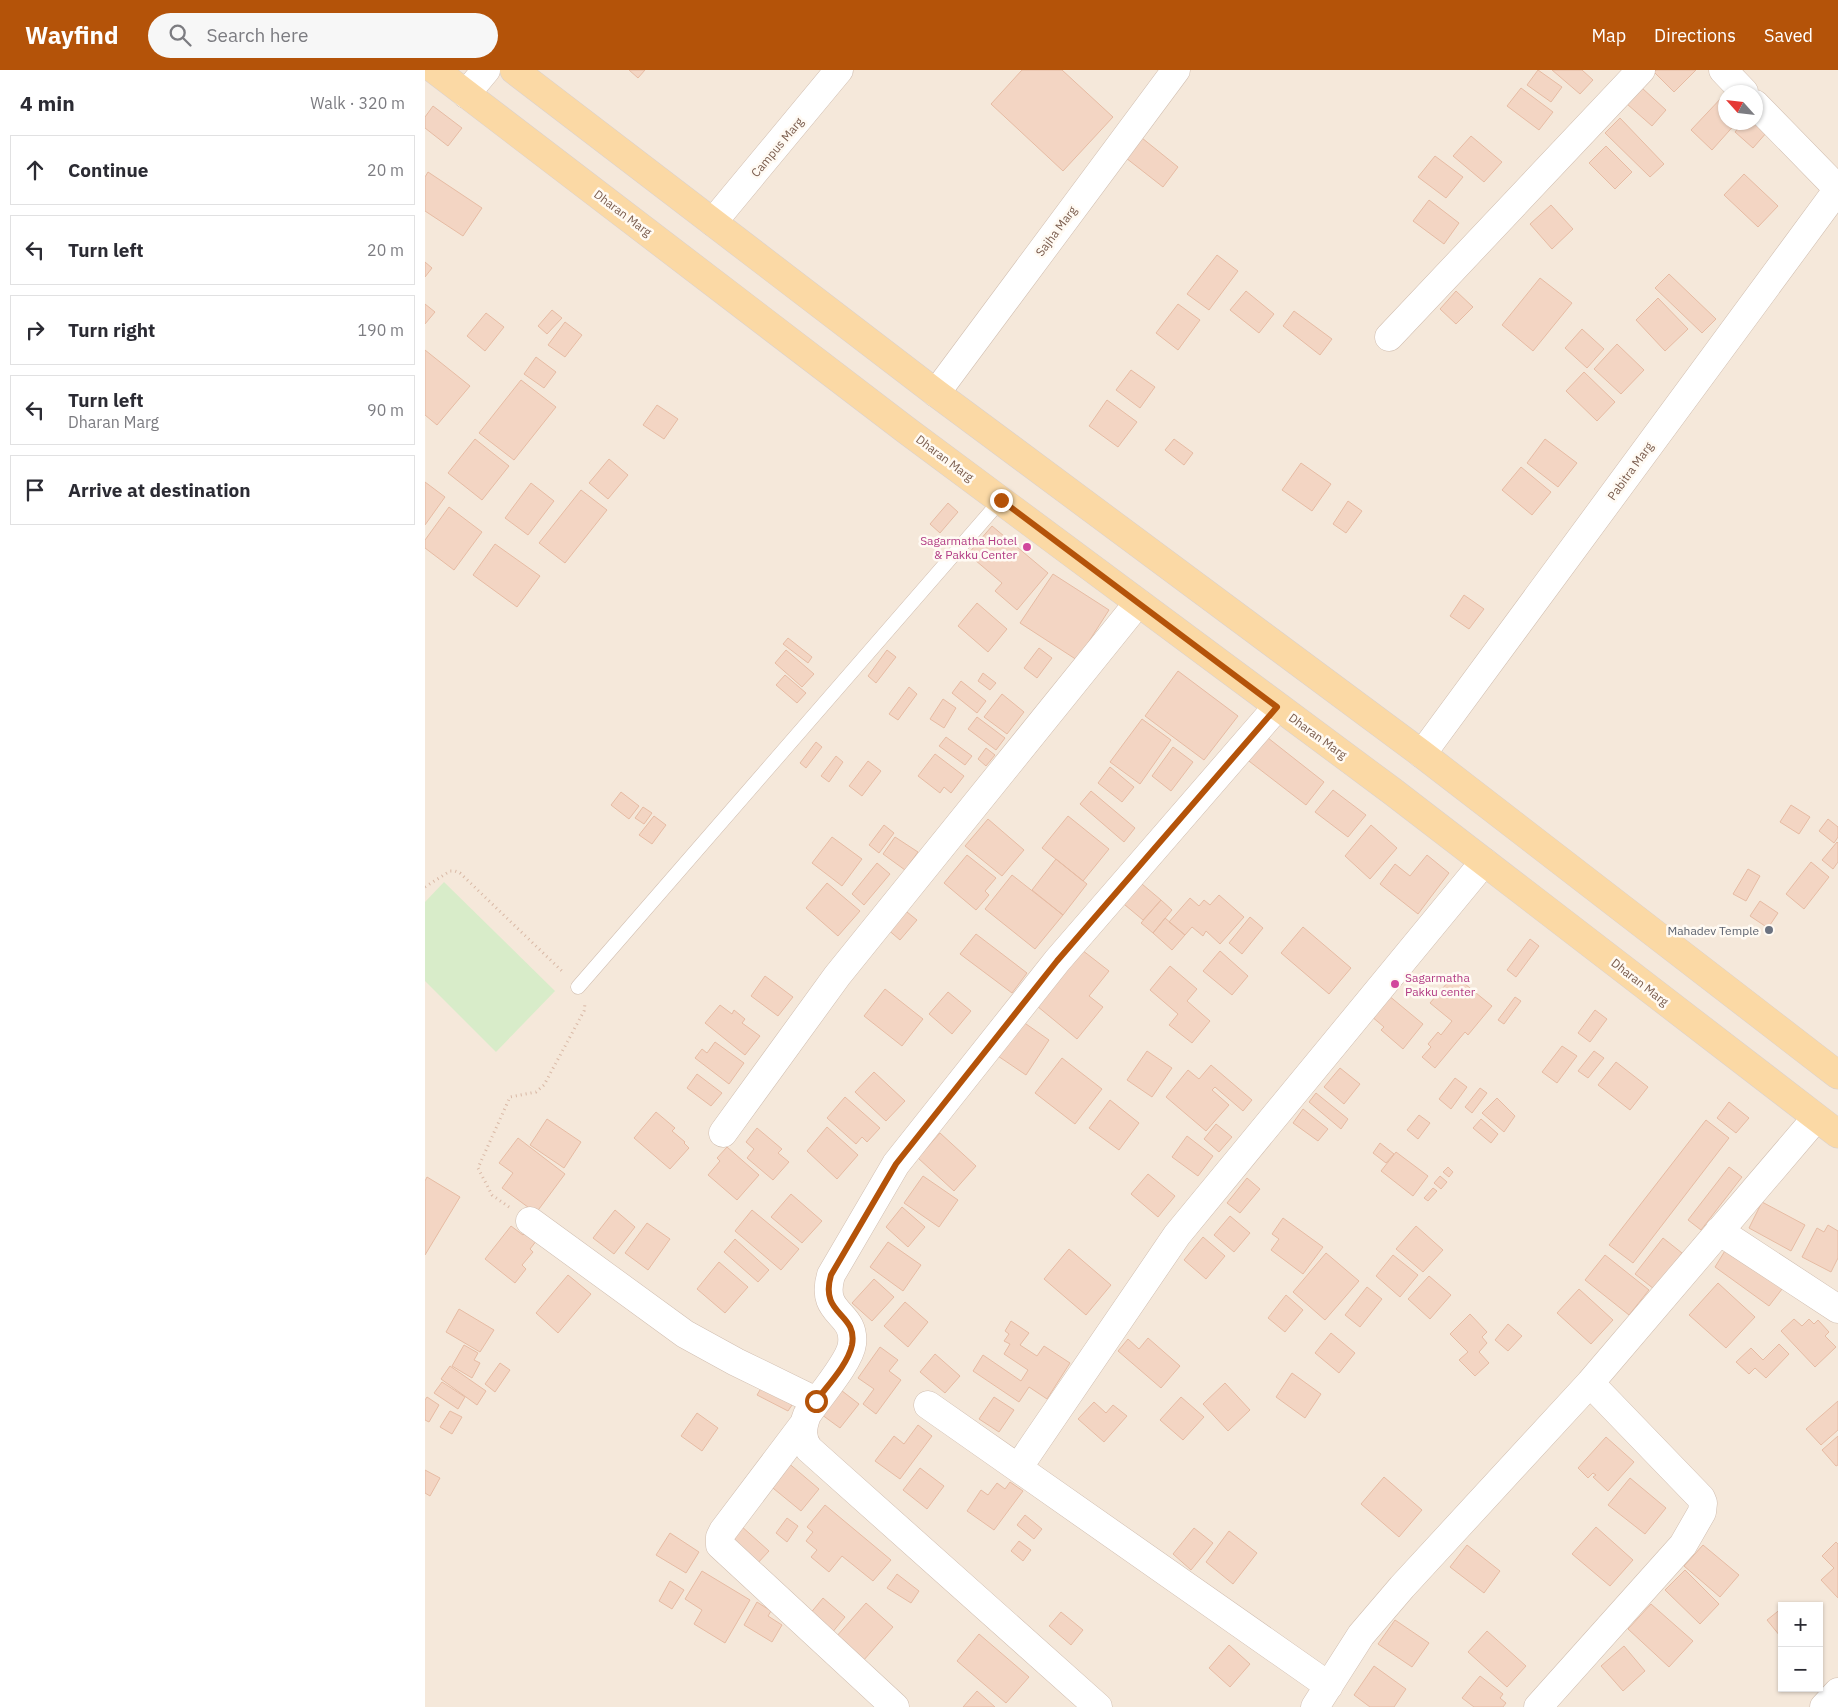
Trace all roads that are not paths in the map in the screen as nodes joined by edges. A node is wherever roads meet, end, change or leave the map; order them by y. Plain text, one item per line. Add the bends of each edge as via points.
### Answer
1 (435, 70) edge
2 (486, 70) edge
3 (514, 70) edge
4 (839, 70) edge
5 (1175, 70) edge
6 (1641, 70) edge
7 (1723, 70) edge
8 (1738, 85) edge
9 (466, 94) junction
10 (1763, 112) edge
11 (1838, 189) edge
12 (713, 222) junction
13 (1389, 336) dead end
14 (936, 393) junction
15 (1001, 500) junction
16 (1138, 603) junction
17 (1277, 707) junction
18 (1422, 754) junction
19 (1484, 862) junction
20 (578, 987) road end
21 (1838, 1075) edge
22 (1816, 1118) junction
23 (723, 1133) dead end
24 (1838, 1134) edge
25 (529, 1221) road end
26 (1719, 1231) junction
27 (1838, 1309) edge
28 (1590, 1383) junction
29 (816, 1401) junction
30 (928, 1406) dead end
31 (803, 1425) junction
32 (1018, 1468) junction
33 (1838, 1692) edge
34 (1322, 1696) edge
35 (895, 1707) edge
36 (1098, 1707) edge
37 (1539, 1707) edge
38 (1824, 1707) edge

1 - 9 main road, Dharan Marg
2 - 9 street
3 - 12 main road
4 - 12 street, Campus Marg
5 - 14 street, Sajha Marg
6 - 13 street
7 - 8 street
9 - 15 main road, Dharan Marg
10 - 11 street
11 - 18 street, Pabitra Marg
12 - 14 main road
14 - 18 main road
15 - 16 main road, Dharan Marg
15 - 20 lane
16 - 17 main road, Dharan Marg
16 - 23 street via 837,976
17 - 19 main road, Dharan Marg
17 - 29 street via 1057,961 896,1164 831,1275 828,1296 848,1322 852,1343 847,1358
18 - 21 main road
19 - 22 main road, Dharan Marg
19 - 32 street via 1177,1235
22 - 24 main road, Dharan Marg
22 - 26 street
25 - 29 street via 685,1334
26 - 27 street
26 - 28 street
28 - 34 street via 1402,1587 1361,1635
28 - 37 street via 1701,1498 1702,1512 1683,1545
29 - 31 street
30 - 32 street
31 - 35 street via 723,1531 720,1545
31 - 36 street via 804,1442 809,1449
32 - 34 street
33 - 38 street

